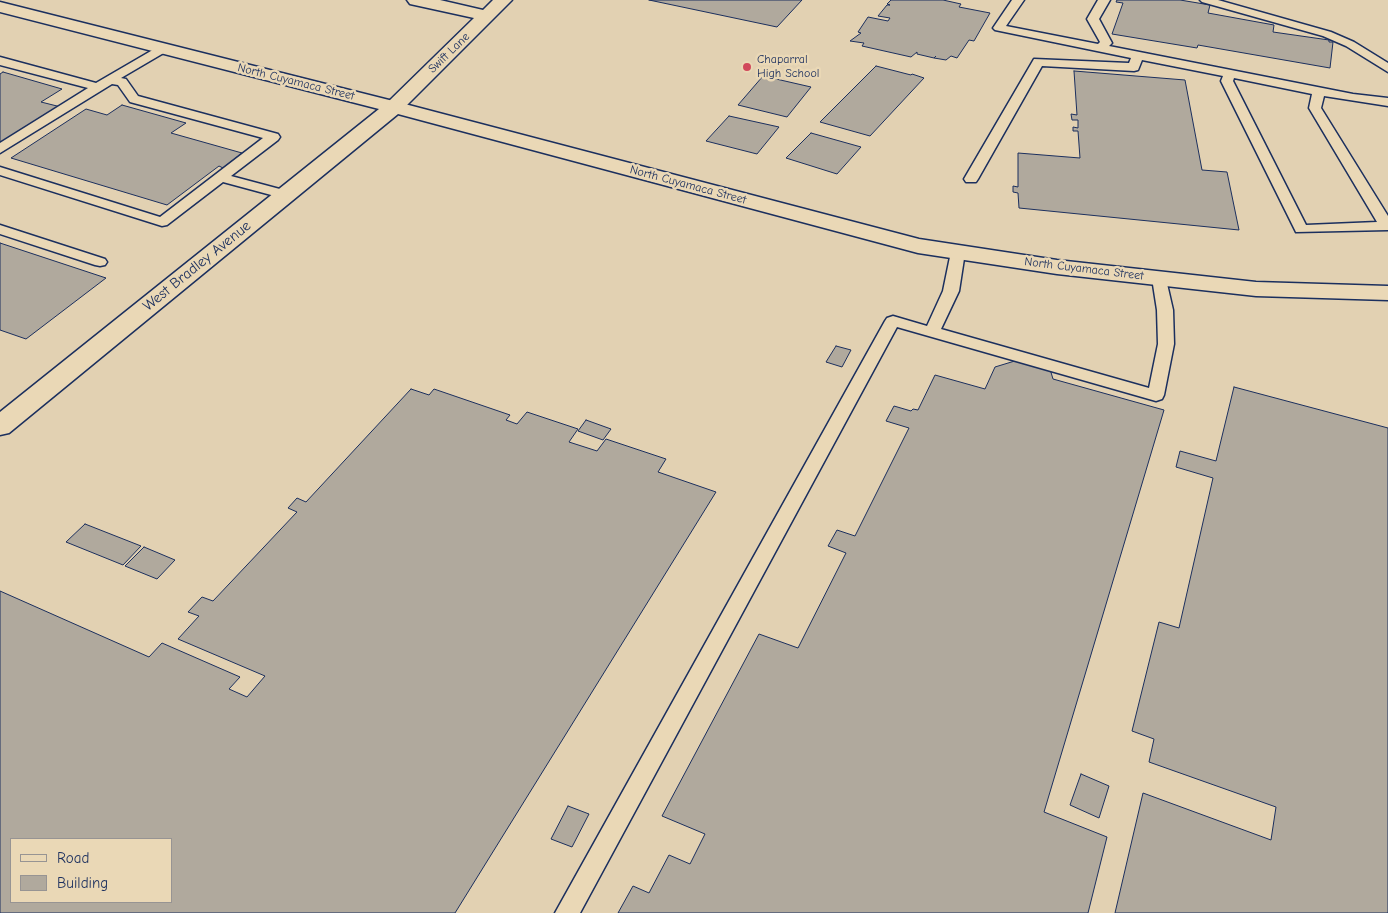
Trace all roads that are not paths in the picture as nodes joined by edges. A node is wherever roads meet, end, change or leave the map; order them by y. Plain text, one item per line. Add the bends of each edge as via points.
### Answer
1 (416, 0) edge
2 (503, 0) edge
3 (1018, 0) edge
4 (1104, 0) edge
5 (1206, 0) edge
6 (0, 7) edge
7 (487, 16) junction
8 (163, 48) junction
9 (1101, 48) junction
10 (1137, 56) junction
11 (0, 61) edge
12 (1388, 68) edge
13 (1230, 74) junction
14 (111, 80) junction
15 (98, 88) junction
16 (1319, 91) junction
17 (1388, 102) edge
18 (394, 107) junction
19 (0, 149) edge
20 (0, 171) edge
21 (222, 176) junction
22 (971, 179) dead end
23 (286, 194) junction
24 (0, 229) edge
25 (958, 252) junction
26 (100, 262) dead end
27 (1160, 278) junction
28 (1388, 293) edge
29 (932, 332) junction
30 (0, 426) edge
31 (567, 913) edge

1 - 7 main road
2 - 7 main road, Swift Lane
3 - 9 lane via 1000,28
4 - 9 lane via 1093,19 1106,42
5 - 12 lane via 1327,34
6 - 8 main road, North Cuyamaca Street
7 - 18 main road, Swift Lane
8 - 14 lane
8 - 18 main road, North Cuyamaca Street
9 - 10 lane
10 - 13 lane
10 - 22 lane via 1134,68 1038,62
11 - 15 lane
13 - 16 lane
13 - 16 lane via 1227,80 1301,229 1387,226 1315,108
14 - 15 lane
14 - 21 lane via 122,82 134,99 273,137
15 - 19 lane
16 - 17 lane
18 - 23 main road, West Bradley Avenue
18 - 25 main road, North Cuyamaca Street via 908,243
20 - 21 lane via 162,222
21 - 23 lane
23 - 30 main road, West Bradley Avenue
24 - 26 lane
25 - 27 main road, North Cuyamaca Street
25 - 29 lane via 951,291
27 - 28 main road, North Cuyamaca Street via 1256,289
27 - 29 lane via 1166,344 1156,395
29 - 31 lane via 893,321

